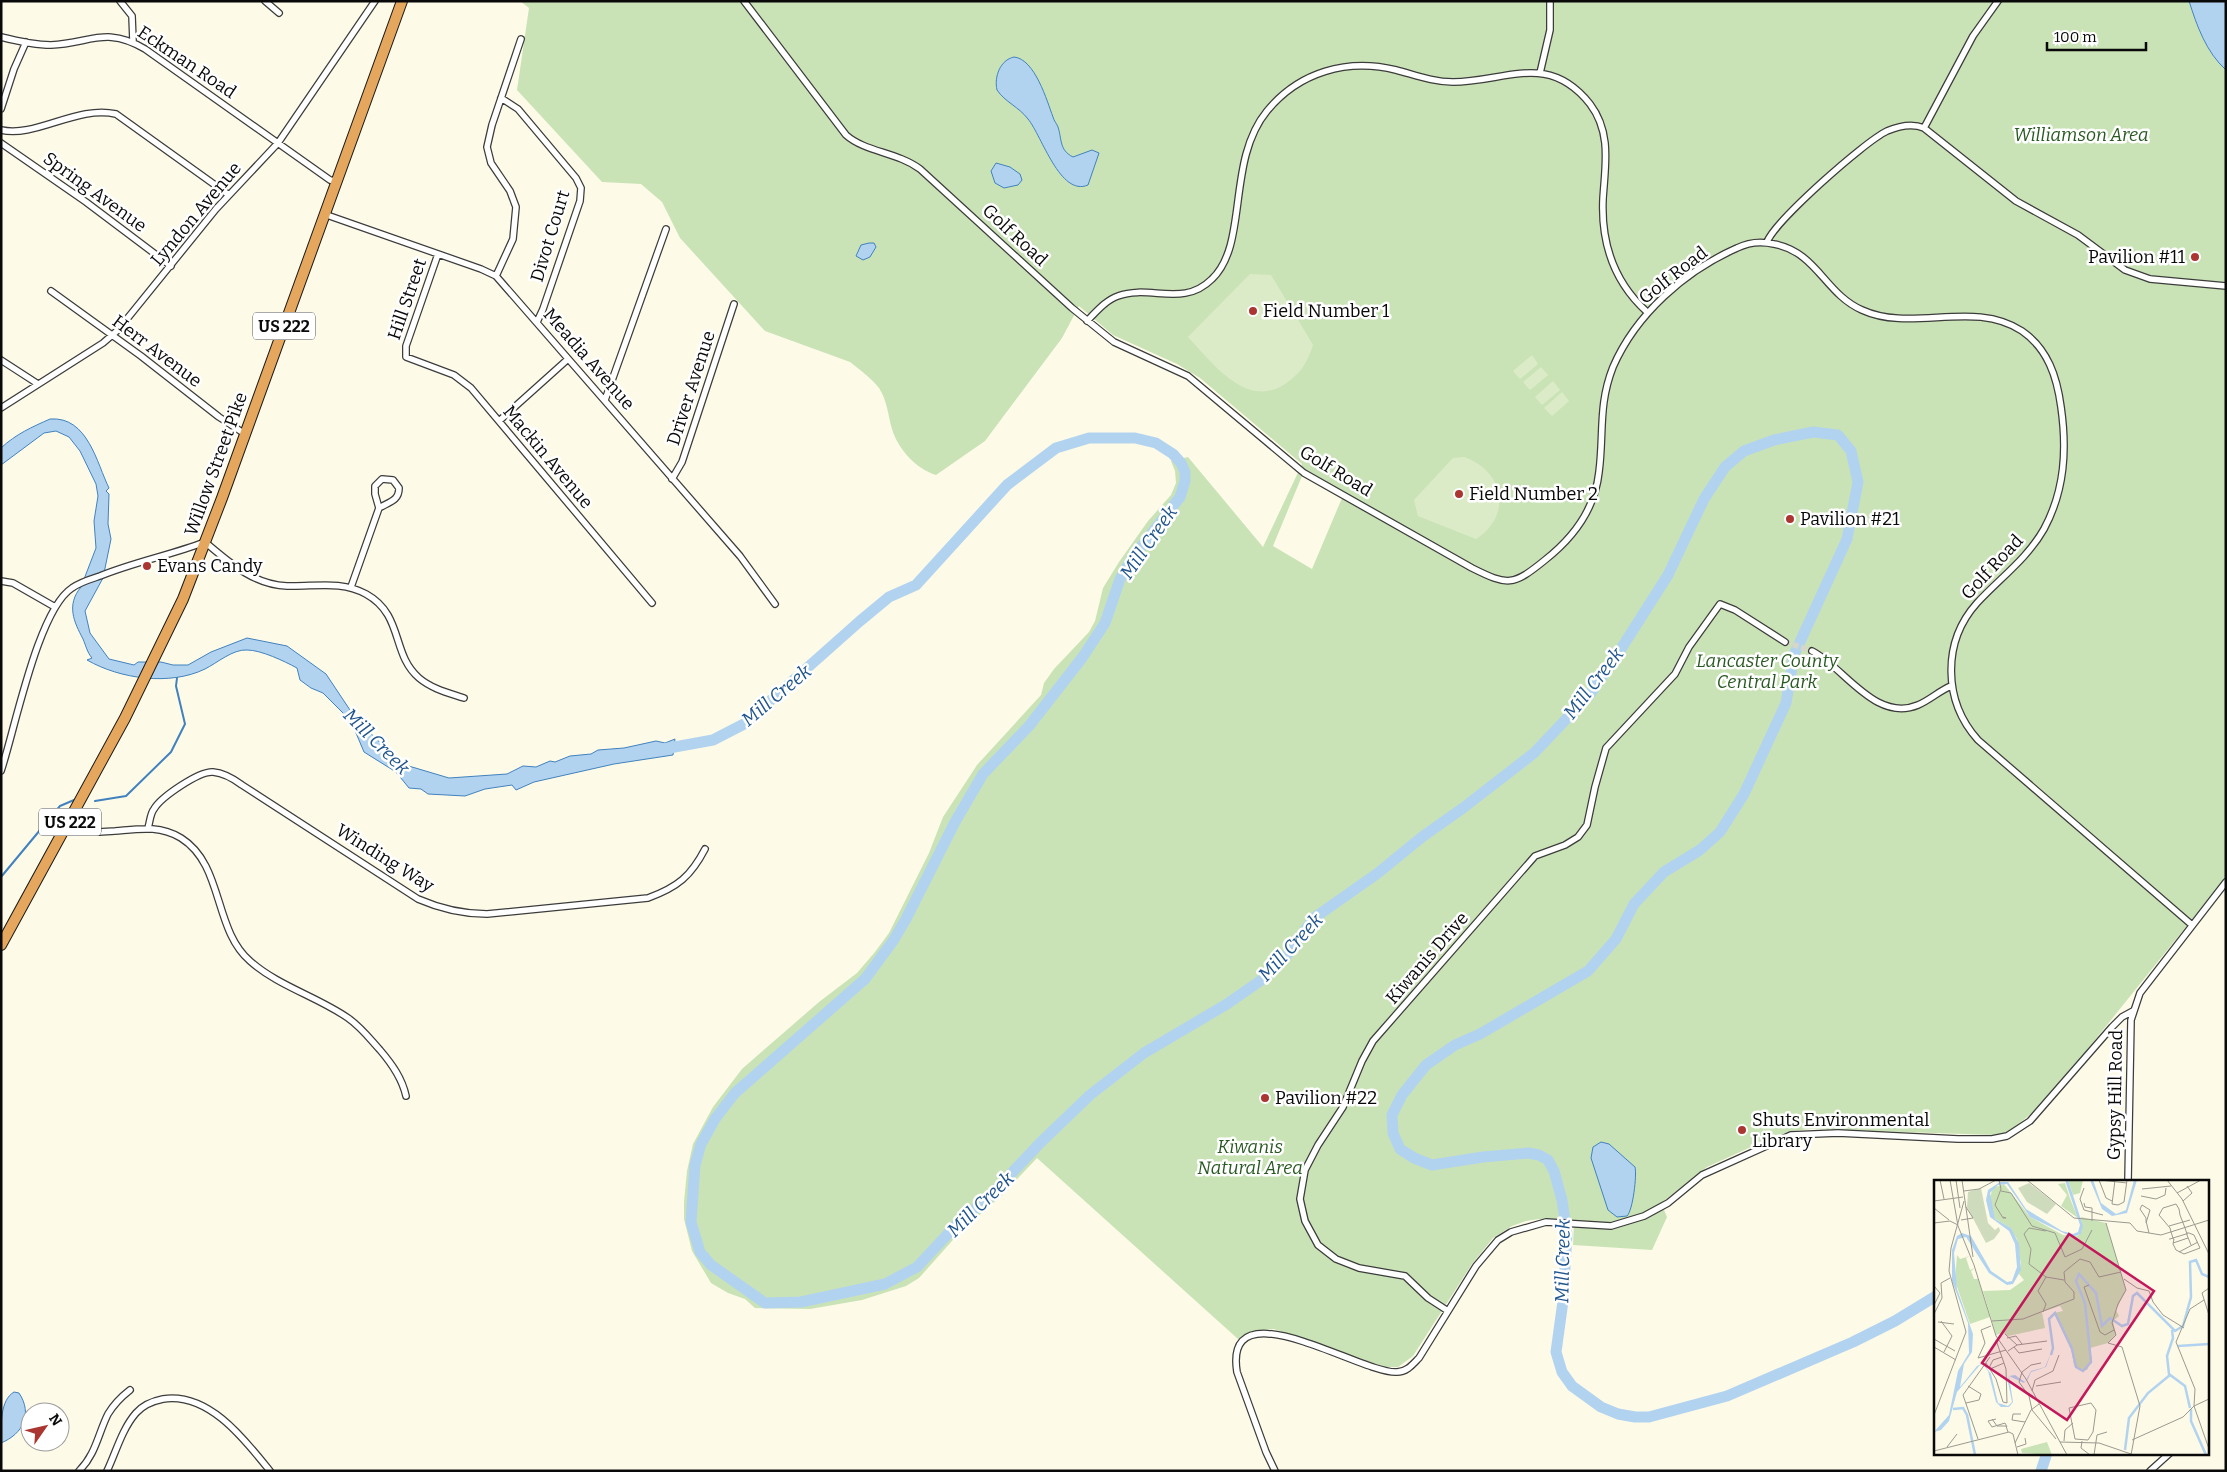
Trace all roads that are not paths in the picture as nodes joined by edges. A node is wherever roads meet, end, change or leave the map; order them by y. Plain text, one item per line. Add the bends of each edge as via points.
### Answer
1 (120, 1) edge
2 (265, 1) edge
3 (375, 1) edge
4 (402, 1) edge
5 (744, 1) edge
6 (1550, 1) edge
7 (1998, 1) edge
8 (279, 13) dead end
9 (1, 37) edge
10 (521, 39) dead end
11 (133, 41) junction
12 (26, 42) junction
13 (1540, 73) junction
14 (501, 98) junction
15 (1, 109) edge
16 (1924, 128) junction
17 (1, 130) edge
18 (1, 143) edge
19 (278, 143) junction
20 (335, 181) junction
21 (229, 195) junction
22 (324, 214) junction
23 (666, 229) dead end
24 (1767, 242) junction
25 (438, 254) junction
26 (171, 266) junction
27 (496, 276) junction
28 (2226, 286) edge
29 (51, 291) dead end
30 (734, 304) dead end
31 (1647, 312) junction
32 (1086, 321) junction
33 (537, 322) junction
34 (112, 336) junction
35 (405, 354) joint
36 (568, 359) junction
37 (1, 360) edge
38 (38, 384) junction
39 (605, 400) junction
40 (1, 408) edge
41 (499, 421) junction
42 (246, 434) junction
43 (672, 479) junction
44 (379, 508) junction
45 (205, 542) junction
46 (1, 582) edge
47 (351, 587) junction
48 (652, 603) dead end
49 (775, 604) dead end
50 (54, 607) junction
51 (1784, 642) tunnel mouth
52 (1812, 651) tunnel mouth
53 (1952, 686) junction
54 (464, 698) dead end
55 (1, 771) edge
56 (72, 820) junction
57 (148, 828) junction
58 (705, 849) dead end
59 (2226, 882) edge
60 (2192, 925) junction
61 (1, 945) edge
62 (2133, 1011) junction
63 (406, 1096) dead end
64 (2128, 1180) edge
65 (1448, 1311) junction
66 (130, 1390) dead end
67 (2169, 1454) edge
68 (79, 1471) edge
69 (106, 1471) edge
70 (270, 1471) edge
71 (1275, 1471) edge
72 (2150, 1471) edge

1 - 11 street via 132,16
2 - 8 street
3 - 19 street, Lyndon Avenue
4 - 20 highway, Willow Street Pike / US 222
5 - 32 street, Golf Road via 846,135 857,143 898,156 920,168
6 - 13 street via 1550,30
7 - 16 street via 1973,36
9 - 12 street, Eckman Road
10 - 14 street
11 - 12 street, Eckman Road via 108,36 52,45
11 - 19 street, Eckman Road
12 - 15 street
13 - 31 street via 1574,88 1598,118 1607,154 1603,215 1605,240 1620,281
13 - 32 street via 1519,72 1440,82 1380,67 1356,65 1332,68 1302,81 1270,107 1251,138 1242,165 1230,248 1222,268 1198,289 1180,295 1144,293 1118,296
14 - 27 street via 488,138 488,153 510,191 516,207 516,219 513,239
14 - 33 street, Divot Court via 518,109 581,188 580,201 544,310
16 - 24 street via 1902,126 1873,139 1787,216
16 - 28 street via 2016,201 2078,235 2125,270 2150,279
17 - 21 street via 27,129 101,112 116,114
18 - 26 street, Spring Avenue
19 - 20 street, Eckman Road
19 - 21 street, Lyndon Avenue
20 - 22 highway, Willow Street Pike / US 222
21 - 26 street, Lyndon Avenue
22 - 25 street, Meadia Avenue
22 - 42 highway, Willow Street Pike / US 222
23 - 39 street
24 - 31 street, Golf Road via 1748,244 1719,257
24 - 53 street, Golf Road via 1799,252 1837,293 1858,308 1892,318 1967,317 2000,321 2029,337 2045,354 2052,369 2061,404 2065,446 2056,502 2043,531 2025,557 1977,603 1964,622 1954,646
25 - 27 street, Meadia Avenue
25 - 35 street, Hill Street
26 - 34 street, Lyndon Avenue
27 - 33 street, Meadia Avenue
29 - 34 street, Herr Avenue
30 - 43 street, Driver Avenue via 682,462
31 - 32 street, Golf Road via 1624,346 1608,382 1600,422 1599,474 1591,504 1581,523 1564,543 1518,579 1506,582 1472,568 1304,473 1188,376 1114,342
33 - 36 street, Meadia Avenue
34 - 38 street, Lyndon Avenue
34 - 42 street, Herr Avenue
35 - 41 street, Mackin Avenue via 460,378
36 - 39 street, Meadia Avenue
36 - 41 street
37 - 38 street
38 - 40 street, Lyndon Avenue
39 - 43 street, Meadia Avenue
41 - 48 street, Mackin Avenue
42 - 45 highway, Willow Street Pike / US 222
43 - 49 street, Meadia Avenue via 740,556
44 - 44 street via 398,496 399,488 393,480 382,479 375,486
44 - 47 street
45 - 47 street via 240,571 262,582 288,586
45 - 50 street via 77,585 65,593
45 - 56 highway, Willow Street Pike / US 222 via 160,649
46 - 50 street via 13,583
47 - 54 street via 376,601 389,616 406,662 418,678
50 - 55 street via 38,648
51 - 65 street, Kiwanis Drive via 1720,604 1689,647 1675,674 1606,748 1587,825 1578,837 1565,845 1535,856 1374,1041 1362,1060 1343,1107 1318,1144 1305,1170 1301,1192 1307,1228 1318,1245 1348,1264 1405,1276 1428,1298
52 - 53 street via 1866,695 1887,705 1917,706
53 - 60 street, Golf Road via 1964,723 1978,740
56 - 57 street via 101,832
56 - 61 highway, Willow Street Pike / US 222
57 - 58 street, Winding Way via 152,810 167,796 200,775 221,773 418,899 445,910 468,914 648,898 690,874
57 - 63 street via 172,834 198,853 236,944 249,961 360,1028 399,1075
59 - 60 street
60 - 62 street via 2140,993
62 - 64 street, Gypsy Hill Road
62 - 65 street via 2112,1027 2030,1121 2007,1136 1958,1139 1838,1133 1790,1135 1702,1175 1668,1203 1644,1216 1611,1226 1546,1222 1511,1232 1498,1240 1476,1266
65 - 71 street via 1419,1358 1400,1372 1377,1369 1275,1333 1262,1333 1241,1342 1235,1360 1237,1372
66 - 68 street via 118,1399 108,1414 94,1452
67 - 72 street
69 - 70 street via 137,1411 147,1404 170,1398 193,1402 214,1414 235,1431

